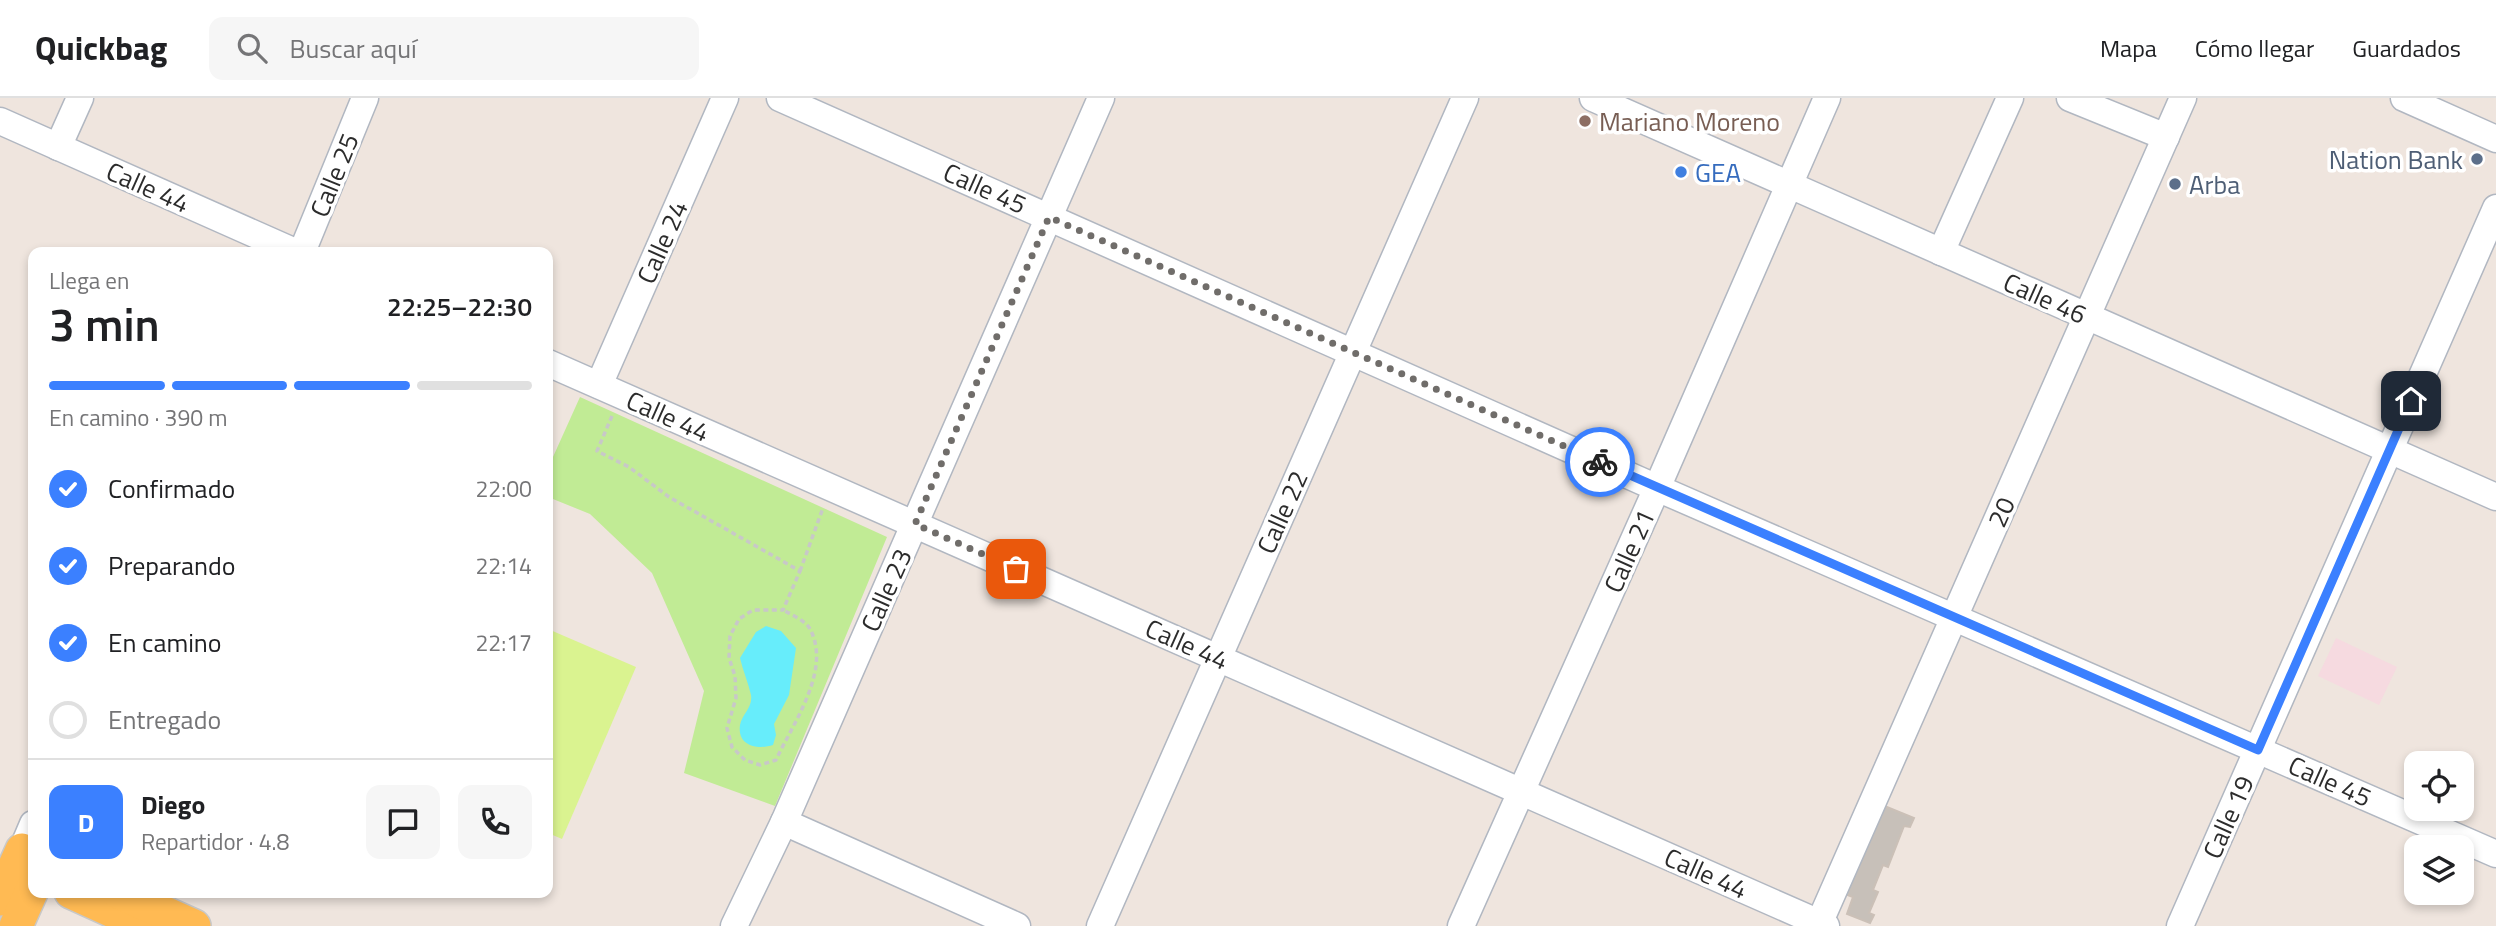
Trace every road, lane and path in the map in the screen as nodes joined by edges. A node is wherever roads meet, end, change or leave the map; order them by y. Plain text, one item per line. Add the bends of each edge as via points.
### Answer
1 (80, 98) edge
2 (365, 98) edge
3 (725, 98) edge
4 (780, 98) edge
5 (1101, 98) edge
6 (1465, 98) edge
7 (1593, 98) edge
8 (1827, 98) edge
9 (2010, 98) edge
10 (2070, 98) edge
11 (2183, 98) edge
12 (2404, 98) edge
13 (0, 121) edge
14 (2166, 137) junction
15 (2496, 139) edge
16 (58, 147) junction
17 (1790, 183) junction
18 (2496, 208) edge
19 (1049, 217) junction
20 (284, 247) edge
21 (304, 247) edge
22 (1941, 252) junction
23 (2087, 317) junction
24 (1353, 351) junction
25 (553, 365) edge
26 (610, 390) junction
27 (2389, 450) junction
28 (1657, 488) junction
29 (2496, 497) edge
30 (823, 508) dead end
31 (915, 524) junction
32 (800, 571) junction
33 (783, 610) junction
34 (1955, 616) junction
35 (1218, 658) junction
36 (2258, 750) junction
37 (1520, 791) junction
38 (784, 822) junction
39 (2496, 854) edge
40 (21, 858) edge
41 (84, 898) edge
42 (131, 898) edge
43 (0, 899) edge
44 (1821, 925) edge
45 (16, 926) edge
46 (146, 926) edge
47 (194, 926) edge
48 (734, 926) edge
49 (1017, 926) edge
50 (1100, 926) edge
51 (1461, 926) edge
52 (2180, 926) edge

1 - 16 street
2 - 21 street, Calle 25
3 - 26 street, Calle 24
4 - 19 street, Calle 45
5 - 19 street, Calle 23
6 - 24 street, Calle 22
7 - 17 street, Calle 46
8 - 17 street, Calle 21
9 - 22 street
10 - 14 street
11 - 14 street, 20
12 - 15 street
13 - 16 street, Calle 44
14 - 23 street, 20
16 - 20 street, Calle 44
17 - 22 street, Calle 46
17 - 28 street, Calle 21
18 - 27 street, Calle 19
19 - 24 street, Calle 45
19 - 31 street, Calle 23
22 - 23 street, Calle 46
23 - 27 street, Calle 46
23 - 34 street, 20
24 - 28 street, Calle 45
24 - 35 street, Calle 22
25 - 26 street, Calle 44
26 - 31 street, Calle 44
26 - 32 path via 597,451
27 - 29 street, Calle 46
27 - 36 street, Calle 19
28 - 34 street, Calle 45
28 - 37 street, Calle 21
30 - 32 path
31 - 35 street, Calle 44
31 - 38 street, Calle 23
32 - 33 path
33 - 33 path via 810,627 816,669 776,760 760,765 745,760 732,747 727,728 737,698 730,636 739,619 753,610
34 - 36 street, Calle 45
34 - 44 street, 20
35 - 37 street, Calle 44
35 - 50 street, Calle 22
36 - 39 street, Calle 45
36 - 52 street, Calle 19
37 - 44 street, Calle 44
37 - 51 street, Calle 21
38 - 48 street, Calle 23
38 - 49 street
40 - 43 main road
40 - 45 main road
41 - 46 main road
42 - 47 main road

